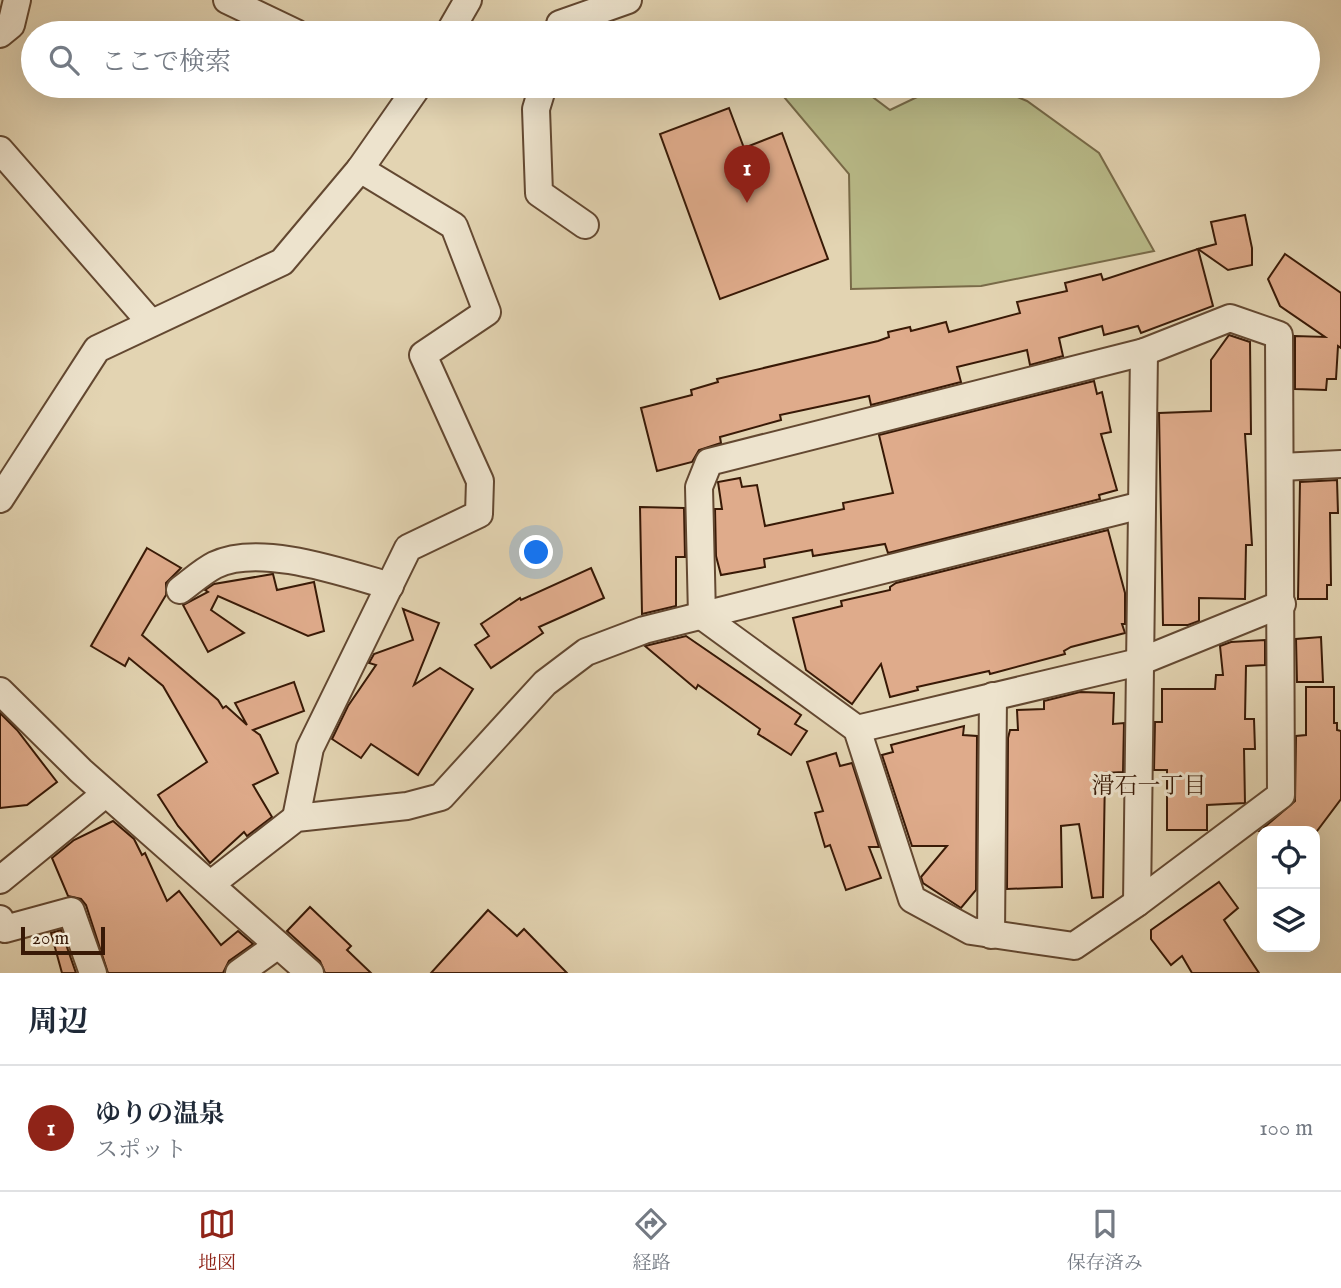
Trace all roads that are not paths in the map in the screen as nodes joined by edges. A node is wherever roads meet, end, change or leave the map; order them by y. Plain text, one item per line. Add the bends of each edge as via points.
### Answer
1 (17, 0) edge
2 (227, 0) edge
3 (468, 0) edge
4 (628, 0) edge
5 (271, 21) edge
6 (456, 21) edge
7 (568, 21) edge
8 (0, 34) edge
9 (406, 98) edge
10 (539, 98) edge
11 (0, 150) edge
12 (360, 169) junction
13 (585, 225) dead end
14 (151, 323) junction
15 (1144, 352) junction
16 (1341, 464) edge
17 (1281, 467) junction
18 (0, 499) edge
19 (1142, 505) junction
20 (390, 586) junction
21 (180, 590) dead end
22 (1282, 604) junction
23 (702, 616) junction
24 (1139, 662) junction
25 (0, 691) edge
26 (993, 696) junction
27 (857, 729) junction
28 (105, 793) junction
29 (296, 818) junction
30 (0, 880) edge
31 (211, 884) junction
32 (1138, 903) junction
33 (0, 919) edge
34 (991, 935) junction
35 (278, 944) junction
36 (93, 973) edge
37 (239, 973) edge
38 (310, 973) edge

1 - 8 street via 11,25
2 - 5 street
3 - 6 street
4 - 7 street
9 - 12 street
10 - 13 street via 538,193
11 - 14 street
12 - 14 street via 282,262
12 - 20 street via 454,226 487,313 423,355 480,481 479,514 408,548
14 - 18 street via 97,349
15 - 17 street via 1230,318 1279,335
15 - 19 street
15 - 23 street via 709,462 699,487
16 - 17 street
17 - 22 street
19 - 23 street
19 - 24 street
20 - 21 street via 331,569 249,558 216,564
20 - 29 street via 310,748
22 - 24 street
22 - 32 street via 1281,795
23 - 27 street
23 - 29 street via 644,630 586,653 545,683 441,797 407,806
24 - 26 street
24 - 32 street
25 - 28 street
26 - 27 street
26 - 34 street
27 - 34 street via 912,899 971,931
28 - 30 street
28 - 31 street
29 - 31 street
31 - 35 street
32 - 34 street via 1073,946
33 - 36 street via 5,929 71,911
35 - 37 street
35 - 38 street

